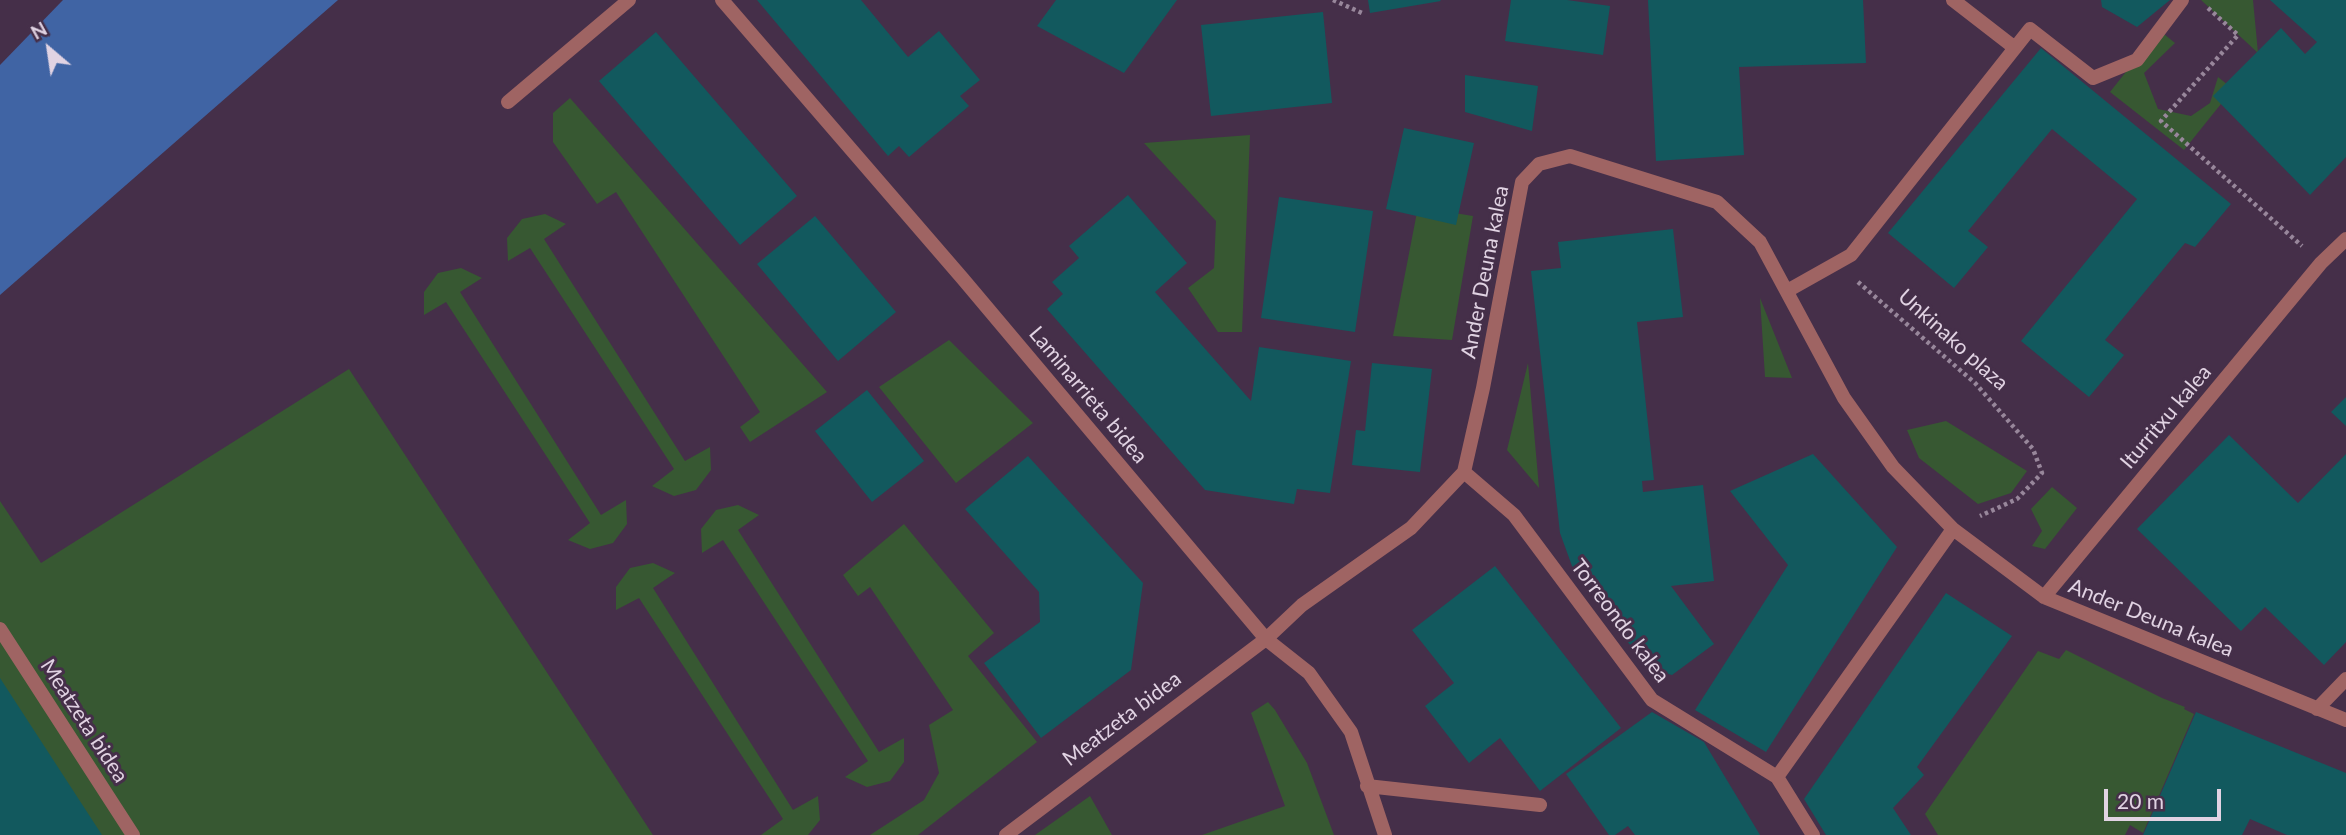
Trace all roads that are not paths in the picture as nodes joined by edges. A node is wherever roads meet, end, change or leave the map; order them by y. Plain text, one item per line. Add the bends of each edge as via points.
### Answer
1 (629, 0) edge
2 (722, 0) edge
3 (1953, 0) edge
4 (2182, 0) edge
5 (2015, 48) junction
6 (508, 102) dead end
7 (2346, 239) edge
8 (1787, 291) junction
9 (1464, 472) junction
10 (1954, 529) junction
11 (2044, 597) junction
12 (0, 629) edge
13 (1266, 639) junction
14 (2346, 679) edge
15 (2317, 709) junction
16 (2346, 720) edge
17 (1777, 777) junction
18 (1367, 786) junction
19 (1540, 805) dead end
20 (132, 835) edge
21 (1006, 835) edge
22 (1385, 835) edge
23 (1813, 835) edge

1 - 6 street
2 - 13 street, Laminarrieta bidea
3 - 5 street
4 - 5 street via 2137,60 2093,78 2030,29
5 - 8 street via 1851,255
7 - 11 street, Iturritxu kalea via 2321,263
8 - 9 street, Ander Deuna kalea via 1760,242 1717,202 1570,156 1539,164 1522,182
8 - 10 street, Ander Deuna kalea via 1844,398 1893,467
9 - 13 street via 1411,528 1303,606
9 - 17 street, Torreondo kalea via 1514,515 1652,700
10 - 11 street, Ander Deuna kalea
10 - 17 street
11 - 15 street, Ander Deuna kalea
12 - 20 street, Meatzeta bidea
13 - 18 street, Laminarrieta bidea via 1309,673 1350,732
13 - 21 street, Meatzeta bidea
14 - 15 street
15 - 16 street, Ander Deuna kalea
17 - 23 street, Torreondo kalea
18 - 19 street
18 - 22 street, Laminarrieta bidea

